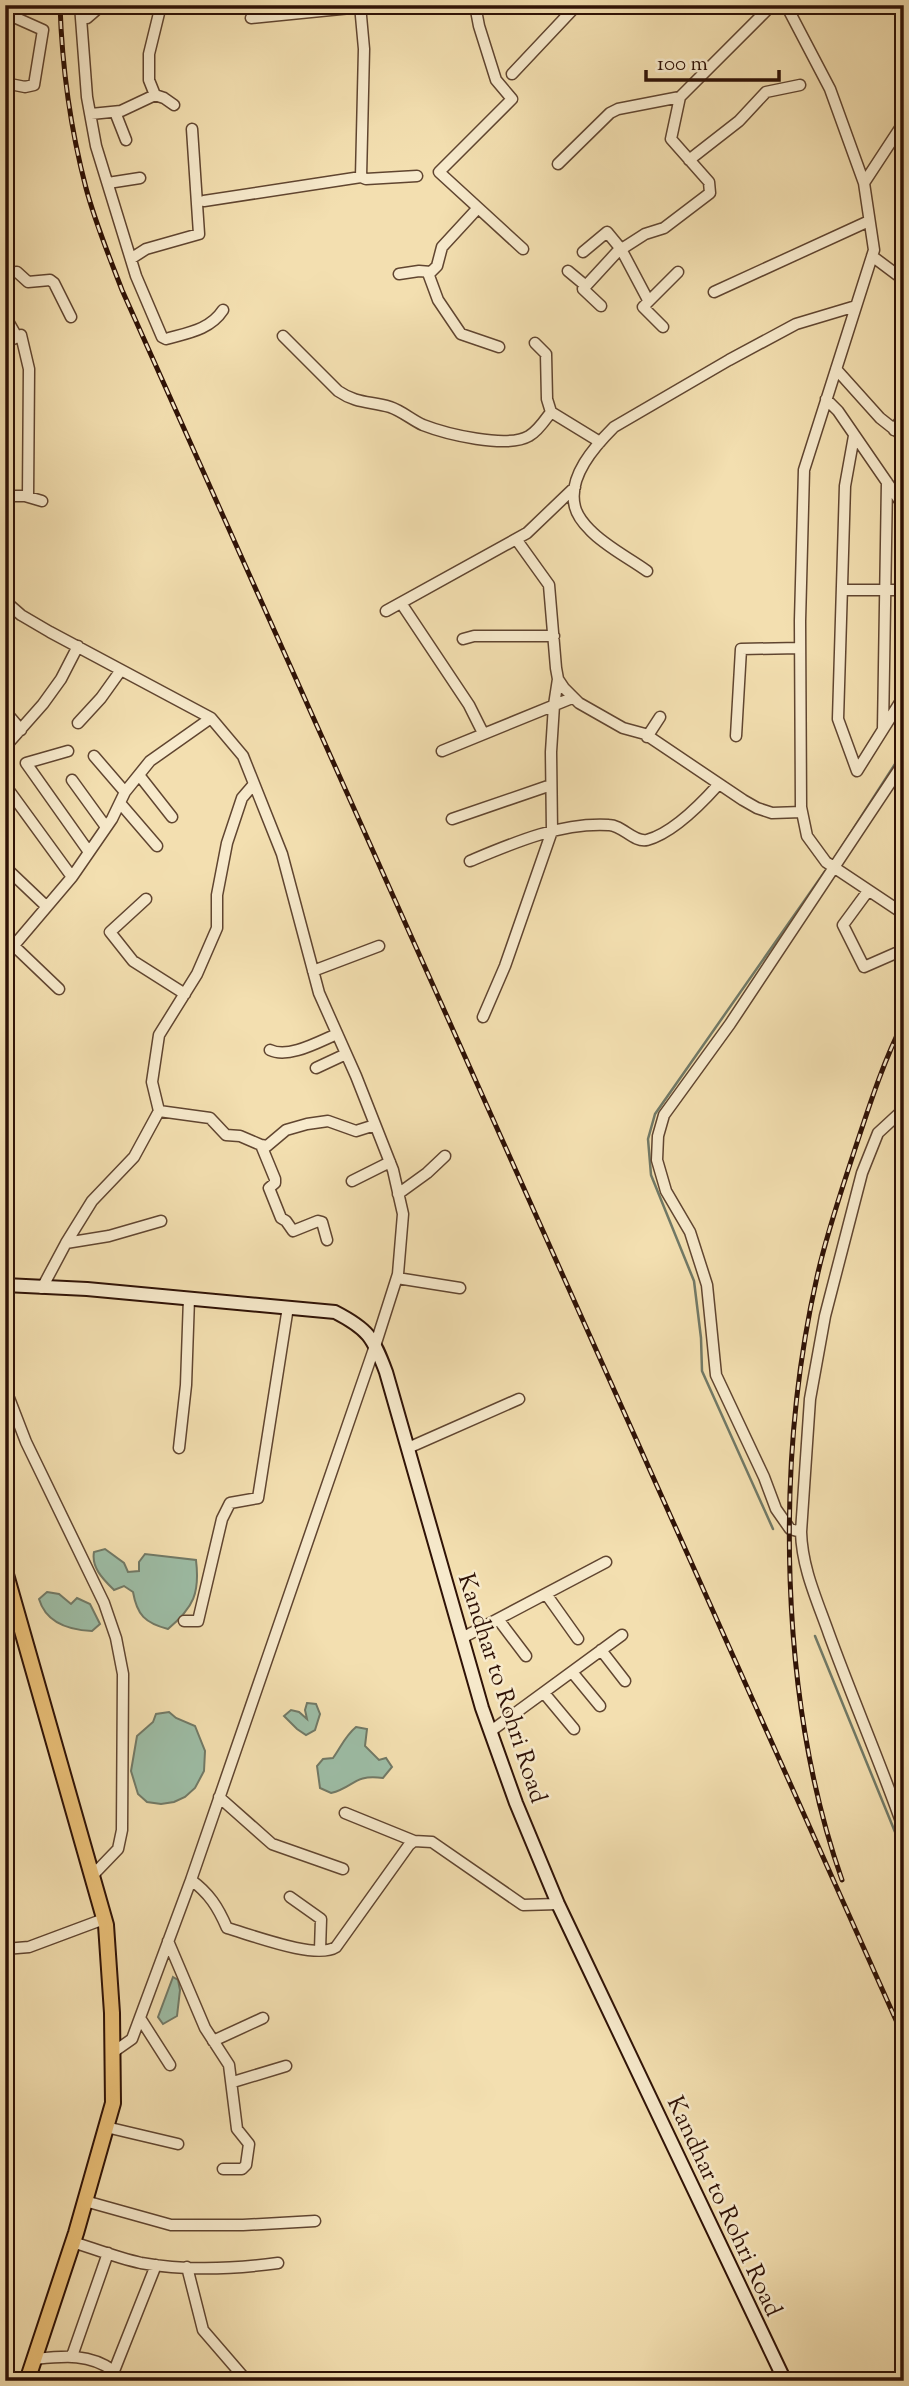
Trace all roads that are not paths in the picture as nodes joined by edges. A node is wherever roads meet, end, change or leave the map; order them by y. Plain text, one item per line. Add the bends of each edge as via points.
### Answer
1 (80, 5) edge
2 (102, 5) edge
3 (161, 5) edge
4 (475, 5) edge
5 (577, 5) edge
6 (772, 5) edge
7 (786, 5) edge
8 (361, 6) edge
9 (5, 13) edge
10 (82, 18) junction
11 (251, 18) dead end
12 (512, 74) dead end
13 (5, 83) edge
14 (800, 85) dead end
15 (155, 96) junction
16 (680, 97) junction
17 (174, 105) dead end
18 (115, 112) junction
19 (90, 114) junction
20 (904, 122) edge
21 (192, 129) dead end
22 (126, 140) dead end
23 (689, 160) junction
24 (558, 164) dead end
25 (417, 176) dead end
26 (361, 177) junction
27 (140, 178) dead end
28 (108, 183) junction
29 (864, 183) junction
30 (204, 201) dead end
31 (477, 209) junction
32 (869, 221) junction
33 (523, 249) dead end
34 (621, 249) junction
35 (583, 252) dead end
36 (872, 256) junction
37 (132, 258) junction
38 (568, 271) dead end
39 (678, 272) dead end
40 (5, 273) edge
41 (428, 273) junction
42 (399, 274) dead end
43 (904, 280) edge
44 (586, 286) junction
45 (714, 292) dead end
46 (648, 300) junction
47 (601, 306) dead end
48 (856, 306) junction
49 (223, 310) dead end
50 (5, 316) edge
51 (71, 317) dead end
52 (663, 327) dead end
53 (284, 336) dead end
54 (17, 337) junction
55 (5, 343) edge
56 (535, 343) dead end
57 (499, 346) dead end
58 (836, 369) junction
59 (826, 399) junction
60 (551, 412) junction
61 (904, 415) edge
62 (894, 430) junction
63 (854, 436) junction
64 (904, 437) edge
65 (600, 442) junction
66 (887, 482) junction
67 (575, 487) junction
68 (5, 496) edge
69 (28, 497) junction
70 (42, 501) dead end
71 (904, 507) edge
72 (516, 539) junction
73 (647, 571) dead end
74 (886, 589) junction
75 (842, 590) junction
76 (904, 590) edge
77 (5, 601) edge
78 (401, 603) junction
79 (386, 611) dead end
80 (554, 636) junction
81 (463, 639) dead end
82 (78, 646) junction
83 (800, 648) junction
84 (121, 670) junction
85 (558, 679) junction
86 (904, 696) edge
87 (572, 698) junction
88 (554, 705) junction
89 (5, 711) edge
90 (660, 717) dead end
91 (211, 718) junction
92 (78, 723) dead end
93 (883, 729) junction
94 (21, 730) junction
95 (483, 733) junction
96 (736, 736) dead end
97 (648, 737) junction
98 (5, 747) edge
99 (68, 751) dead end
100 (442, 751) dead end
101 (94, 756) dead end
102 (904, 762) edge
103 (139, 775) junction
104 (72, 780) dead end
105 (254, 784) junction
106 (5, 785) edge
107 (551, 785) junction
108 (718, 785) junction
109 (125, 792) junction
110 (120, 803) junction
111 (802, 813) junction
112 (172, 817) dead end
113 (452, 819) dead end
114 (106, 827) junction
115 (552, 831) junction
116 (158, 846) dead end
117 (89, 852) junction
118 (470, 861) dead end
119 (830, 866) junction
120 (5, 867) edge
121 (72, 877) junction
122 (868, 891) junction
123 (146, 899) dead end
124 (46, 906) junction
125 (904, 914) edge
126 (14, 946) junction
127 (379, 946) dead end
128 (896, 953) dead end
129 (5, 956) edge
130 (313, 971) junction
131 (59, 989) dead end
132 (185, 994) junction
133 (483, 1017) dead end
134 (337, 1034) junction
135 (270, 1050) dead end
136 (346, 1054) junction
137 (316, 1068) dead end
138 (904, 1110) edge
139 (159, 1111) junction
140 (375, 1125) junction
141 (261, 1145) junction
142 (445, 1156) dead end
143 (390, 1162) junction
144 (352, 1181) dead end
145 (398, 1194) junction
146 (161, 1221) dead end
147 (327, 1240) dead end
148 (65, 1243) junction
149 (397, 1278) junction
150 (5, 1285) edge
151 (42, 1288) junction
152 (460, 1288) dead end
153 (189, 1298) junction
154 (288, 1307) junction
155 (376, 1343) junction
156 (5, 1394) edge
157 (519, 1399) dead end
158 (179, 1448) dead end
159 (408, 1448) junction
160 (802, 1532) junction
161 (606, 1562) dead end
162 (5, 1571) edge
163 (546, 1594) junction
164 (498, 1619) junction
165 (184, 1621) dead end
166 (622, 1635) dead end
167 (462, 1638) junction
168 (578, 1639) dead end
169 (601, 1650) junction
170 (526, 1656) dead end
171 (572, 1672) junction
172 (625, 1681) dead end
173 (544, 1693) junction
174 (600, 1706) dead end
175 (575, 1729) dead end
176 (491, 1731) junction
177 (219, 1797) junction
178 (345, 1813) dead end
179 (904, 1830) edge
180 (414, 1841) junction
181 (343, 1869) dead end
182 (93, 1875) junction
183 (191, 1880) junction
184 (290, 1897) dead end
185 (558, 1904) junction
186 (104, 1919) junction
187 (168, 1941) junction
188 (5, 1949) edge
189 (320, 1950) junction
190 (140, 2018) junction
191 (263, 2018) dead end
192 (213, 2041) junction
193 (113, 2053) junction
194 (170, 2065) dead end
195 (286, 2066) dead end
196 (233, 2082) junction
197 (106, 2127) junction
198 (178, 2144) dead end
199 (223, 2169) dead end
200 (85, 2201) junction
201 (315, 2221) dead end
202 (73, 2242) junction
203 (108, 2253) junction
204 (278, 2263) dead end
205 (156, 2265) junction
206 (187, 2267) junction
207 (72, 2356) junction
208 (35, 2359) junction
209 (115, 2376) edge
210 (27, 2381) edge
211 (247, 2381) edge
212 (785, 2381) edge

1 - 10 street
2 - 10 street
3 - 15 street via 149,54 149,80
4 - 31 street via 496,80 512,99 439,172
5 - 12 street
6 - 16 street
7 - 29 street via 830,89
8 - 11 street
8 - 26 street
9 - 13 street via 43,30 34,85
10 - 19 street
14 - 23 street via 766,92 739,121
15 - 17 street
15 - 18 street
16 - 23 street via 671,139
16 - 24 street via 610,113
18 - 19 street
18 - 22 street
19 - 28 street
20 - 29 street
21 - 37 street via 199,234 146,249
23 - 34 street via 709,182 710,193 664,228
25 - 26 street
26 - 30 street
27 - 28 street
28 - 37 street
29 - 32 street
31 - 33 street
31 - 41 street via 442,247 437,266
32 - 36 street
32 - 45 street
34 - 35 street via 607,232
34 - 44 street
34 - 46 street
36 - 43 street
36 - 48 street
37 - 49 street via 162,337 208,325
38 - 44 street
39 - 46 street
40 - 51 street via 17,272 27,282 54,282
41 - 42 street
41 - 57 street via 438,300 461,334
44 - 47 street via 583,289
46 - 52 street via 643,307
48 - 58 street
48 - 65 street via 796,324 614,427
50 - 54 street
53 - 60 street via 347,397 389,407 422,424 474,440 527,438
54 - 55 street
54 - 69 street via 21,335 29,369
56 - 60 street via 546,354
58 - 59 street
58 - 62 street
59 - 63 street
59 - 83 street via 804,470
60 - 65 street
61 - 62 street
62 - 64 street
63 - 66 street
63 - 75 street via 845,486
65 - 67 street
66 - 71 street
66 - 74 street
67 - 72 street
67 - 73 street via 574,505 591,531
68 - 69 street
69 - 70 street
72 - 78 street
72 - 80 street via 549,585
74 - 75 street
74 - 76 street
74 - 93 street
75 - 93 street via 838,719 857,771
77 - 82 street via 21,615
78 - 79 street
78 - 95 street via 470,705
80 - 81 street
80 - 85 street
82 - 84 street
82 - 94 street via 61,679
83 - 96 street via 741,649
83 - 111 street
84 - 91 street
84 - 92 street
85 - 87 street
85 - 88 street
86 - 93 street
87 - 88 street
87 - 97 street
88 - 95 street
88 - 107 street
89 - 94 street
90 - 97 street
91 - 103 street via 150,761
91 - 105 street via 243,757
94 - 98 street
95 - 100 street
97 - 108 street
99 - 117 street via 26,763
101 - 109 street
102 - 119 street
103 - 109 street
103 - 112 street
104 - 114 street
105 - 130 street via 282,854
105 - 132 street via 242,798 227,843 216,895 217,928
106 - 121 street
107 - 113 street
107 - 115 street
108 - 111 street via 757,808
108 - 115 street via 675,825 646,840 615,825
109 - 110 street
110 - 114 street
110 - 116 street
111 - 119 street via 807,836
114 - 117 street
115 - 118 street
115 - 133 street
117 - 121 street
119 - 122 street
119 - 160 street via 730,1024 664,1115 658,1136 657,1160 666,1191 690,1232 707,1285 716,1375 776,1509 790,1529
120 - 124 street
121 - 124 street
122 - 125 street
122 - 128 street via 843,925 864,967
123 - 132 street via 110,932 132,961
124 - 126 street
126 - 129 street
126 - 131 street
127 - 130 street
130 - 134 street
132 - 139 street via 159,1035 152,1082
134 - 135 street via 295,1049
134 - 136 street
136 - 137 street
136 - 140 street
138 - 160 street via 878,1133 862,1173 825,1316 810,1399
139 - 141 street via 210,1118 226,1135
139 - 148 street via 134,1157 92,1201
140 - 141 street via 356,1132 328,1121 307,1124
140 - 143 street
141 - 147 street via 275,1179 270,1188 281,1218 293,1231 322,1222
142 - 145 street
143 - 144 street
143 - 145 street
145 - 149 street via 402,1214
146 - 148 street
148 - 151 street
149 - 152 street
149 - 155 street
150 - 151 street
151 - 153 street
153 - 154 street
153 - 158 street
154 - 155 street via 335,1312 359,1325
154 - 165 street via 258,1498 230,1503 222,1519 198,1621
155 - 159 street, Kandhar to Rohri Road
155 - 177 street
156 - 182 street via 104,1603 123,1674 122,1830 118,1849
157 - 159 street
159 - 167 street, Kandhar to Rohri Road
160 - 179 street via 808,1576
161 - 163 street
162 - 182 main road
163 - 164 street
163 - 168 street
164 - 167 street
164 - 170 street
166 - 169 street
167 - 176 street, Kandhar to Rohri Road
169 - 171 street
169 - 172 street
171 - 173 street
171 - 174 street
173 - 175 street
173 - 176 street
176 - 185 street, Kandhar to Rohri Road
177 - 181 street via 272,1844
177 - 183 street
178 - 180 street
180 - 185 street via 432,1842 523,1905
180 - 189 street via 336,1947
182 - 186 main road
183 - 187 street
183 - 189 street via 206,1891 227,1928 282,1947
184 - 189 street via 321,1919
185 - 212 street, Kandhar to Rohri Road
186 - 188 street via 29,1947
186 - 193 main road
187 - 190 street
187 - 192 street
190 - 193 street via 132,2039
190 - 194 street
191 - 192 street
192 - 196 street
193 - 197 main road via 113,2103
195 - 196 street
196 - 199 street via 237,2129 249,2144 243,2169
197 - 198 street
197 - 200 main road
200 - 201 street via 171,2225
200 - 202 main road
202 - 203 street
202 - 208 main road
203 - 205 street
203 - 207 street
204 - 206 street
205 - 206 street
205 - 209 street
206 - 211 street via 203,2330
207 - 208 street
207 - 209 street via 95,2360
208 - 210 main road

